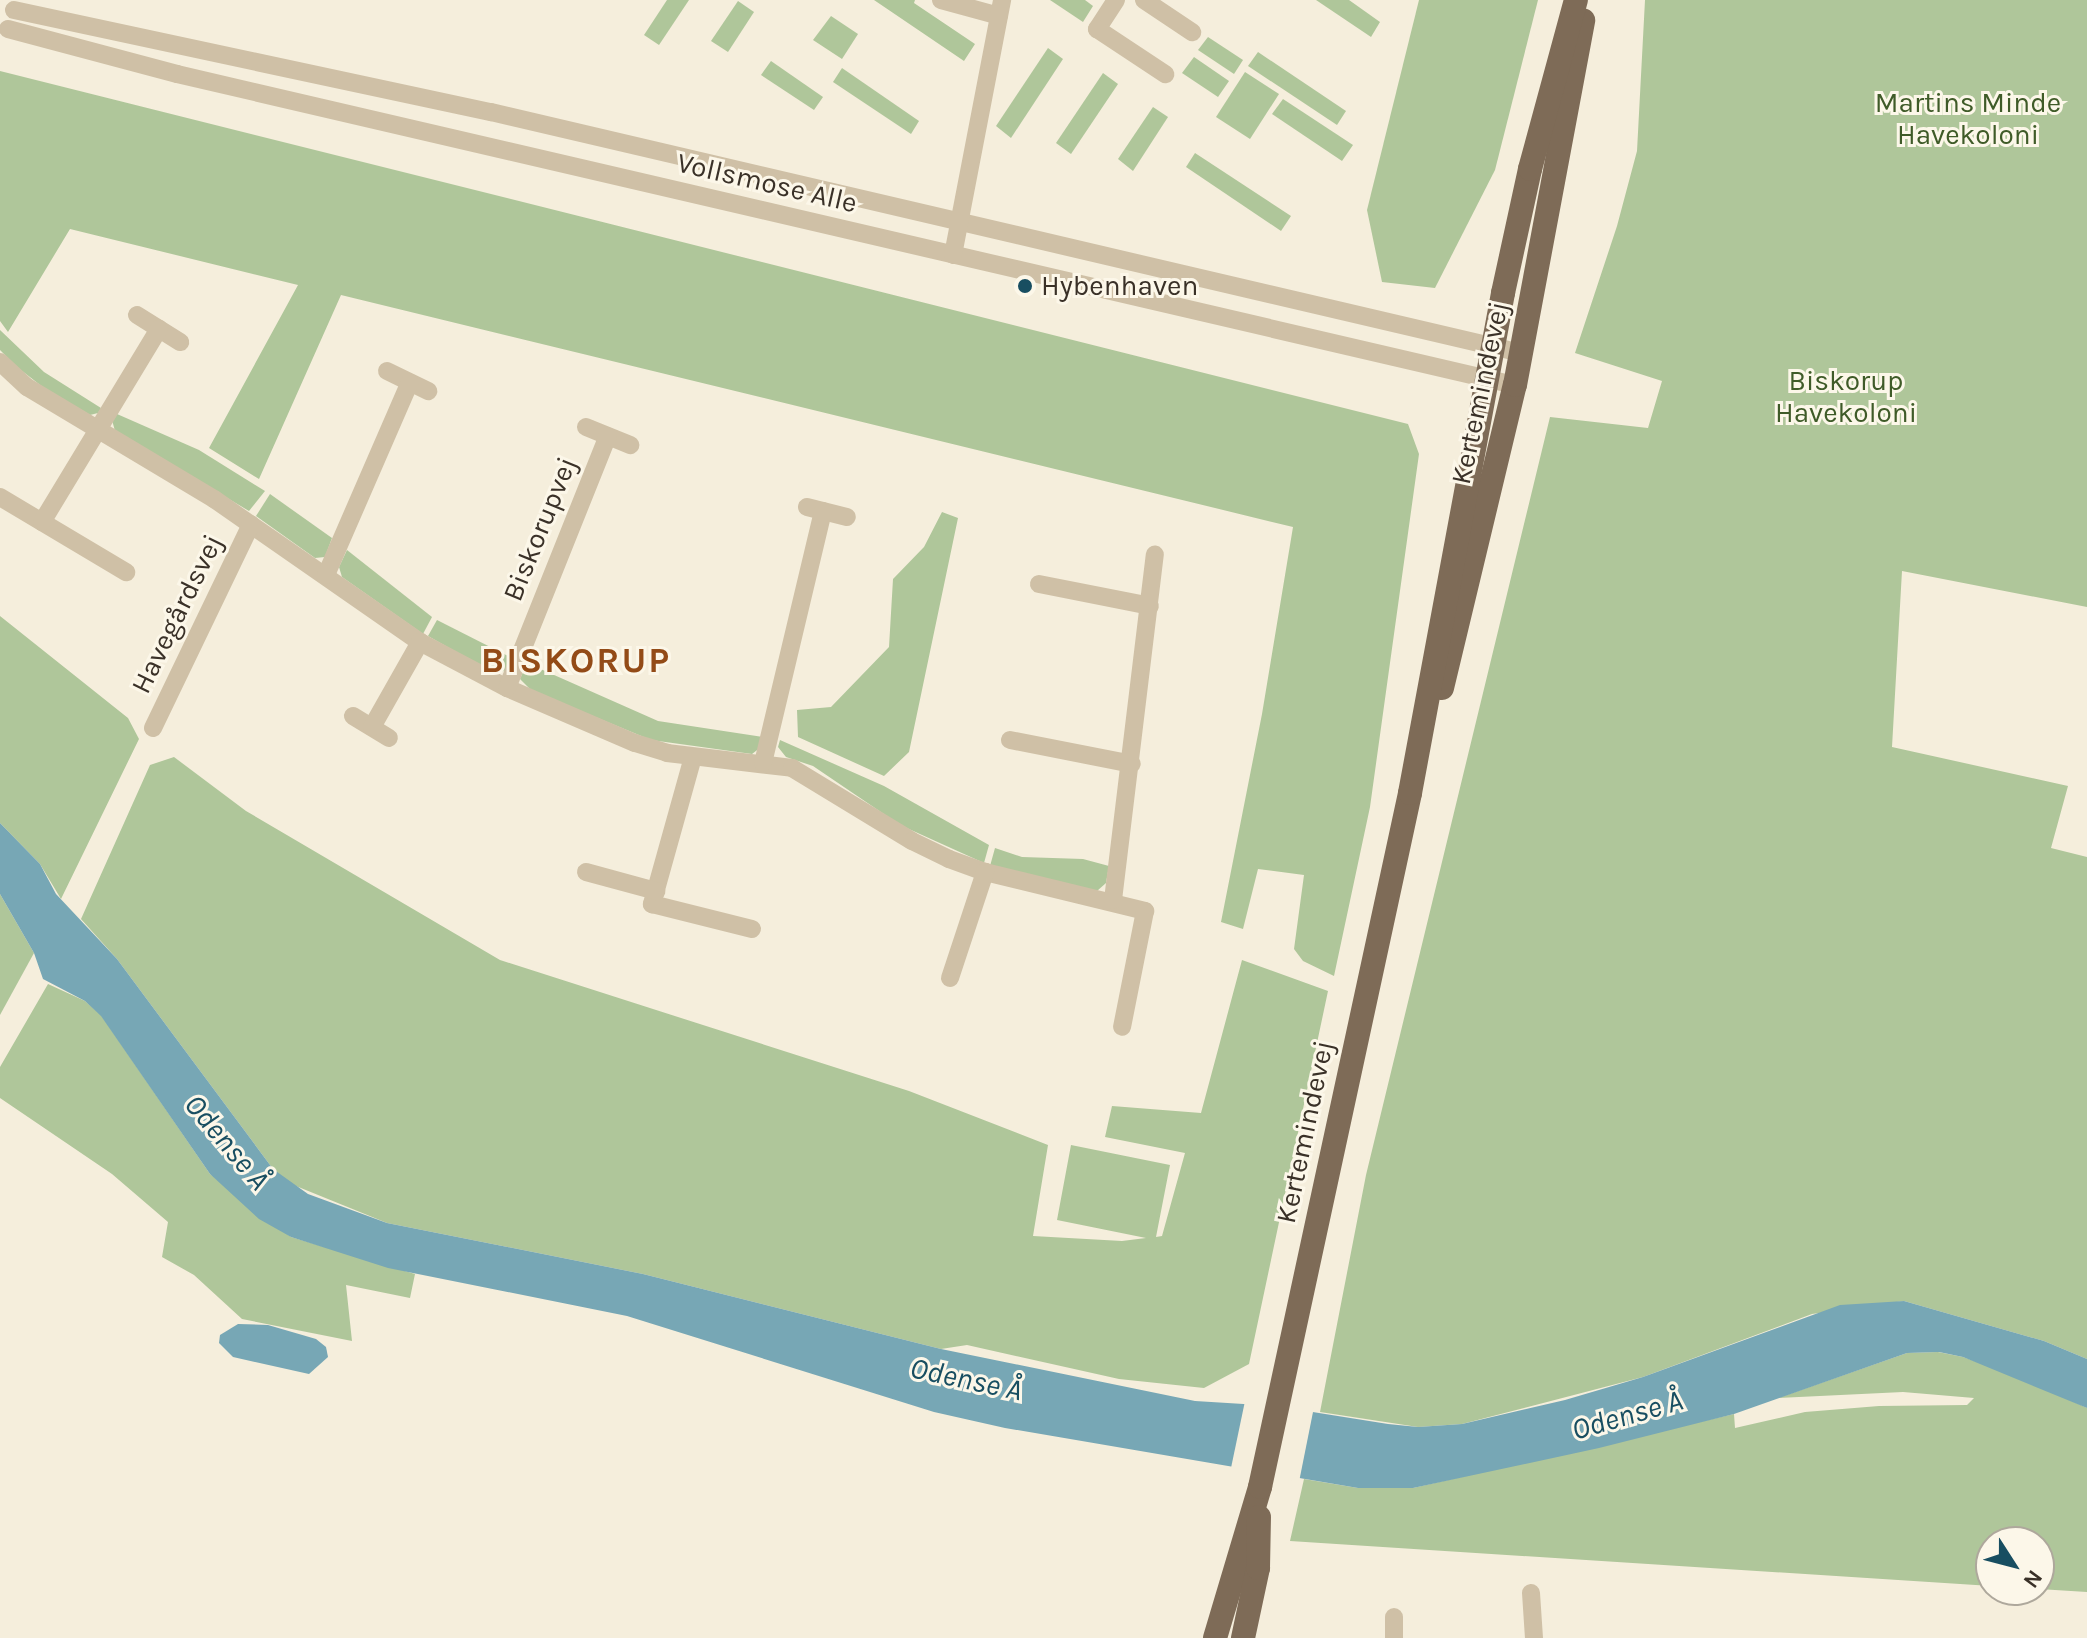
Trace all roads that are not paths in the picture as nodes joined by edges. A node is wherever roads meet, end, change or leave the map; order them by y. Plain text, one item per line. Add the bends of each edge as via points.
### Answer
1 (941, 0) edge
2 (1144, 0) edge
3 (1576, 0) edge
4 (1587, 0) edge
5 (1112, 1) edge
6 (14, 5) edge
7 (1001, 8) edge
8 (1192, 32) dead end
9 (4, 34) edge
10 (1165, 74) dead end
11 (961, 221) junction
12 (953, 255) junction
13 (137, 315) dead end
14 (159, 329) junction
15 (180, 342) dead end
16 (1492, 344) junction
17 (1521, 353) junction
18 (0, 362) edge
19 (387, 371) dead end
20 (1485, 378) junction
21 (410, 382) junction
22 (1515, 385) junction
23 (428, 391) dead end
24 (586, 427) dead end
25 (98, 430) junction
26 (608, 436) junction
27 (630, 445) dead end
28 (0, 497) edge
29 (847, 517) dead end
30 (42, 522) junction
31 (251, 524) junction
32 (1155, 555) dead end
33 (126, 572) dead end
34 (326, 575) junction
35 (1039, 584) dead end
36 (1150, 606) junction
37 (420, 642) junction
38 (507, 688) junction
39 (353, 716) dead end
40 (372, 727) junction
41 (153, 728) dead end
42 (389, 738) dead end
43 (1010, 740) dead end
44 (693, 757) junction
45 (763, 763) junction
46 (1132, 764) junction
47 (1410, 793) junction
48 (586, 872) dead end
49 (985, 872) junction
50 (656, 891) junction
51 (1113, 900) junction
52 (752, 929) dead end
53 (950, 978) dead end
54 (1122, 1027) dead end
55 (1260, 1483) junction
56 (1531, 1593) dead end
57 (1394, 1617) dead end
58 (1218, 1638) edge
59 (1243, 1638) edge
60 (1394, 1638) edge
61 (1534, 1638) edge

1 - 7 street
2 - 8 street
3 - 16 main road, Kertemindevej via 1530,169
4 - 17 main road, Kertemindevej
5 - 10 street via 1097,29
6 - 9 street
6 - 11 street, Vollsmose Alle
7 - 11 street
9 - 12 street, Vollsmose Alle
11 - 12 street
11 - 16 street, Vollsmose Alle
12 - 20 street, Vollsmose Alle
13 - 14 street
14 - 15 street
14 - 25 street
16 - 17 street, Vollsmose Alle
16 - 20 main road, Kertemindevej
17 - 22 main road, Kertemindevej
18 - 25 street via 27,387
19 - 21 street
20 - 22 street, Vollsmose Alle
20 - 47 main road, Kertemindevej
21 - 23 street
21 - 34 street
22 - 47 main road, Kertemindevej via 1468,587
24 - 26 street, Biskorupvej
25 - 30 street
25 - 31 street
26 - 27 street, Biskorupvej
26 - 38 street, Biskorupvej
28 - 30 street
29 - 45 street via 815,509
30 - 33 street
31 - 34 street
31 - 41 street, Havegårdsvej
32 - 36 street
34 - 37 street
35 - 36 street
36 - 46 street
37 - 38 street
37 - 40 street
38 - 44 street via 635,743
39 - 40 street
40 - 42 street
43 - 46 street
44 - 45 street
44 - 50 street
45 - 49 street via 792,768 912,841
46 - 51 street
47 - 55 main road, Kertemindevej
48 - 50 street
49 - 51 street
49 - 53 street
50 - 52 street via 652,904
51 - 54 street via 1145,911
55 - 58 main road, Kertemindevej
55 - 59 main road, Kertemindevej via 1258,1568
56 - 61 street
57 - 60 street

